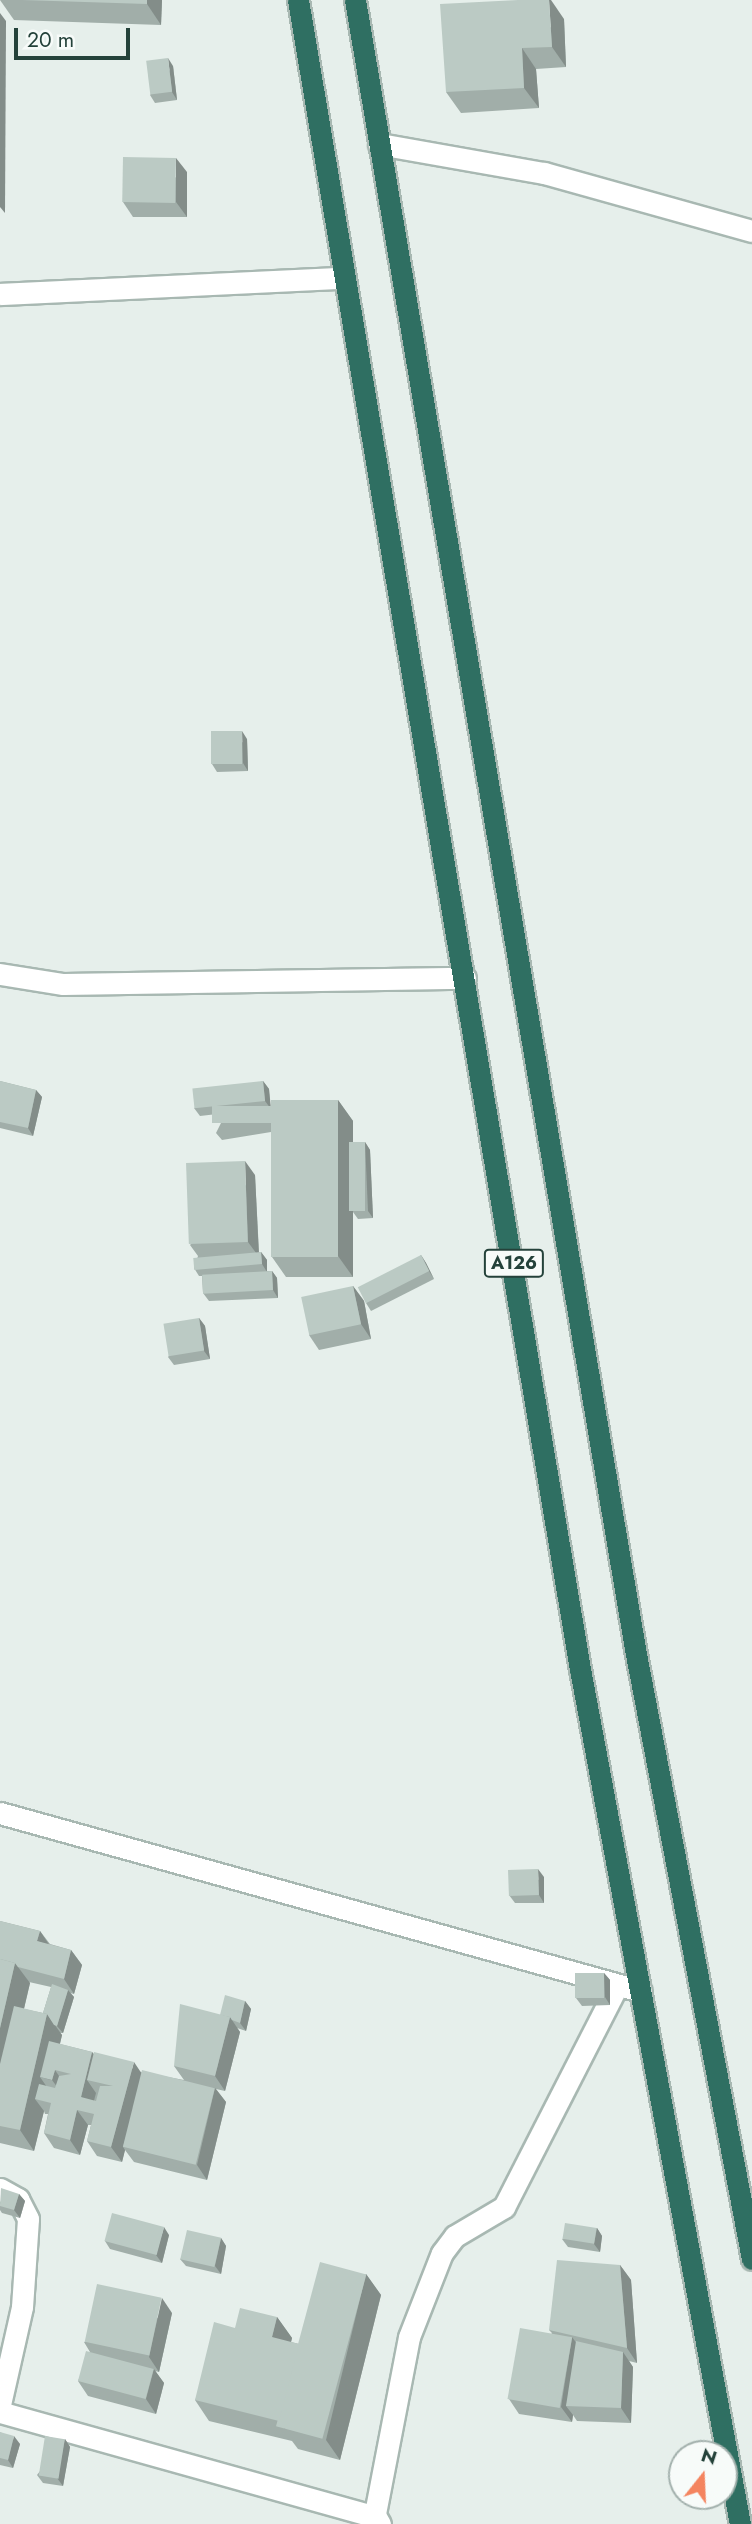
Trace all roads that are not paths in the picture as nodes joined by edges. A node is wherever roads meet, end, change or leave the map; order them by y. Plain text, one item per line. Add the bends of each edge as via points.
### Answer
1 (298, 0) edge
2 (355, 0) edge
3 (379, 145) junction
4 (752, 231) edge
5 (344, 278) junction
6 (0, 294) edge
7 (0, 974) edge
8 (465, 978) junction
9 (0, 1813) edge
10 (617, 1986) junction
11 (641, 1991) junction
12 (0, 2189) edge
13 (748, 2218) edge
14 (752, 2259) edge
15 (0, 2405) edge
16 (0, 2412) edge
17 (376, 2522) edge
18 (740, 2524) edge

1 - 5 highway, A126
2 - 3 highway, A126
3 - 4 street via 544,173
3 - 13 highway, A126 via 637,1663
5 - 6 street
5 - 8 highway, A126
7 - 8 street via 64,984
8 - 11 highway, A126
9 - 10 street
10 - 11 street
10 - 17 street via 503,2207 455,2236 442,2253 409,2337
11 - 18 highway, A126
12 - 15 street via 18,2199 28,2219 22,2306
13 - 14 highway, A126
16 - 17 street

